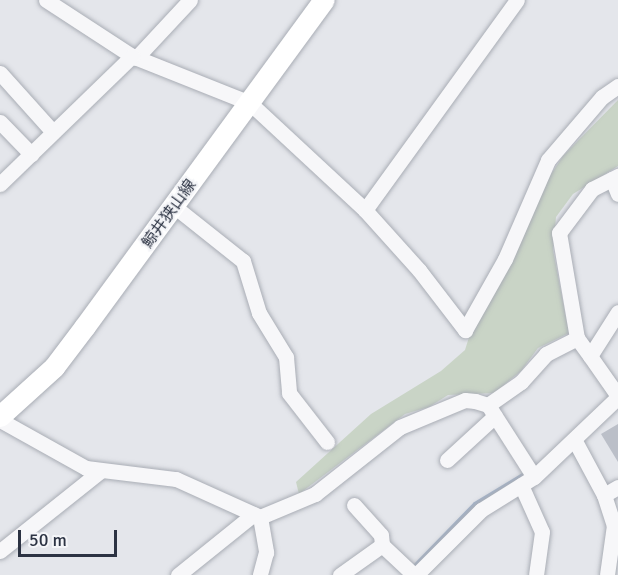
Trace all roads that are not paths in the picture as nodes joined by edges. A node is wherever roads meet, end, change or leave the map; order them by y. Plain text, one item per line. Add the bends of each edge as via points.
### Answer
1 (46, 0) edge
2 (190, 0) edge
3 (324, 0) edge
4 (517, 0) edge
5 (134, 57) junction
6 (0, 73) edge
7 (618, 86) edge
8 (250, 103) junction
9 (0, 122) edge
10 (53, 132) junction
11 (31, 154) junction
12 (615, 178) edge
13 (0, 184) edge
14 (618, 194) edge
15 (175, 207) junction
16 (365, 210) junction
17 (618, 312) edge
18 (577, 338) junction
19 (590, 356) junction
20 (618, 396) edge
21 (491, 411) junction
22 (0, 418) edge
23 (575, 441) junction
24 (327, 442) dead end
25 (447, 460) dead end
26 (99, 472) junction
27 (527, 481) junction
28 (618, 487) edge
29 (604, 495) junction
30 (354, 505) dead end
31 (257, 516) junction
32 (616, 525) edge
33 (382, 544) junction
34 (0, 551) edge
35 (178, 575) edge
36 (260, 575) edge
37 (340, 575) edge
38 (415, 575) edge
39 (536, 575) edge
40 (607, 575) edge

1 - 5 street
2 - 5 street
3 - 8 main road, 鯨井狭山線
4 - 16 street
5 - 8 street
5 - 10 street
6 - 10 street
7 - 16 street via 602,97 548,160 505,259 465,330 419,270
8 - 15 main road, 鯨井狭山線
8 - 16 street
9 - 11 street
10 - 11 street
11 - 13 street
12 - 14 street
12 - 18 street via 592,189 559,233
15 - 22 main road, 鯨井狭山線 via 54,367
15 - 24 street via 243,261 259,313 286,357 289,393
17 - 19 street
18 - 19 street
18 - 21 street via 546,354
19 - 20 street
20 - 23 street
21 - 25 street
21 - 27 street
21 - 31 street via 465,400 400,427 315,494
22 - 26 street
23 - 27 street
23 - 29 street
26 - 31 street via 176,479
26 - 34 street
27 - 38 street via 481,510
27 - 39 street via 542,532
28 - 29 street
29 - 32 street
30 - 33 street via 381,536
31 - 35 street
31 - 36 street via 266,552
32 - 40 street
33 - 37 street
33 - 38 street

